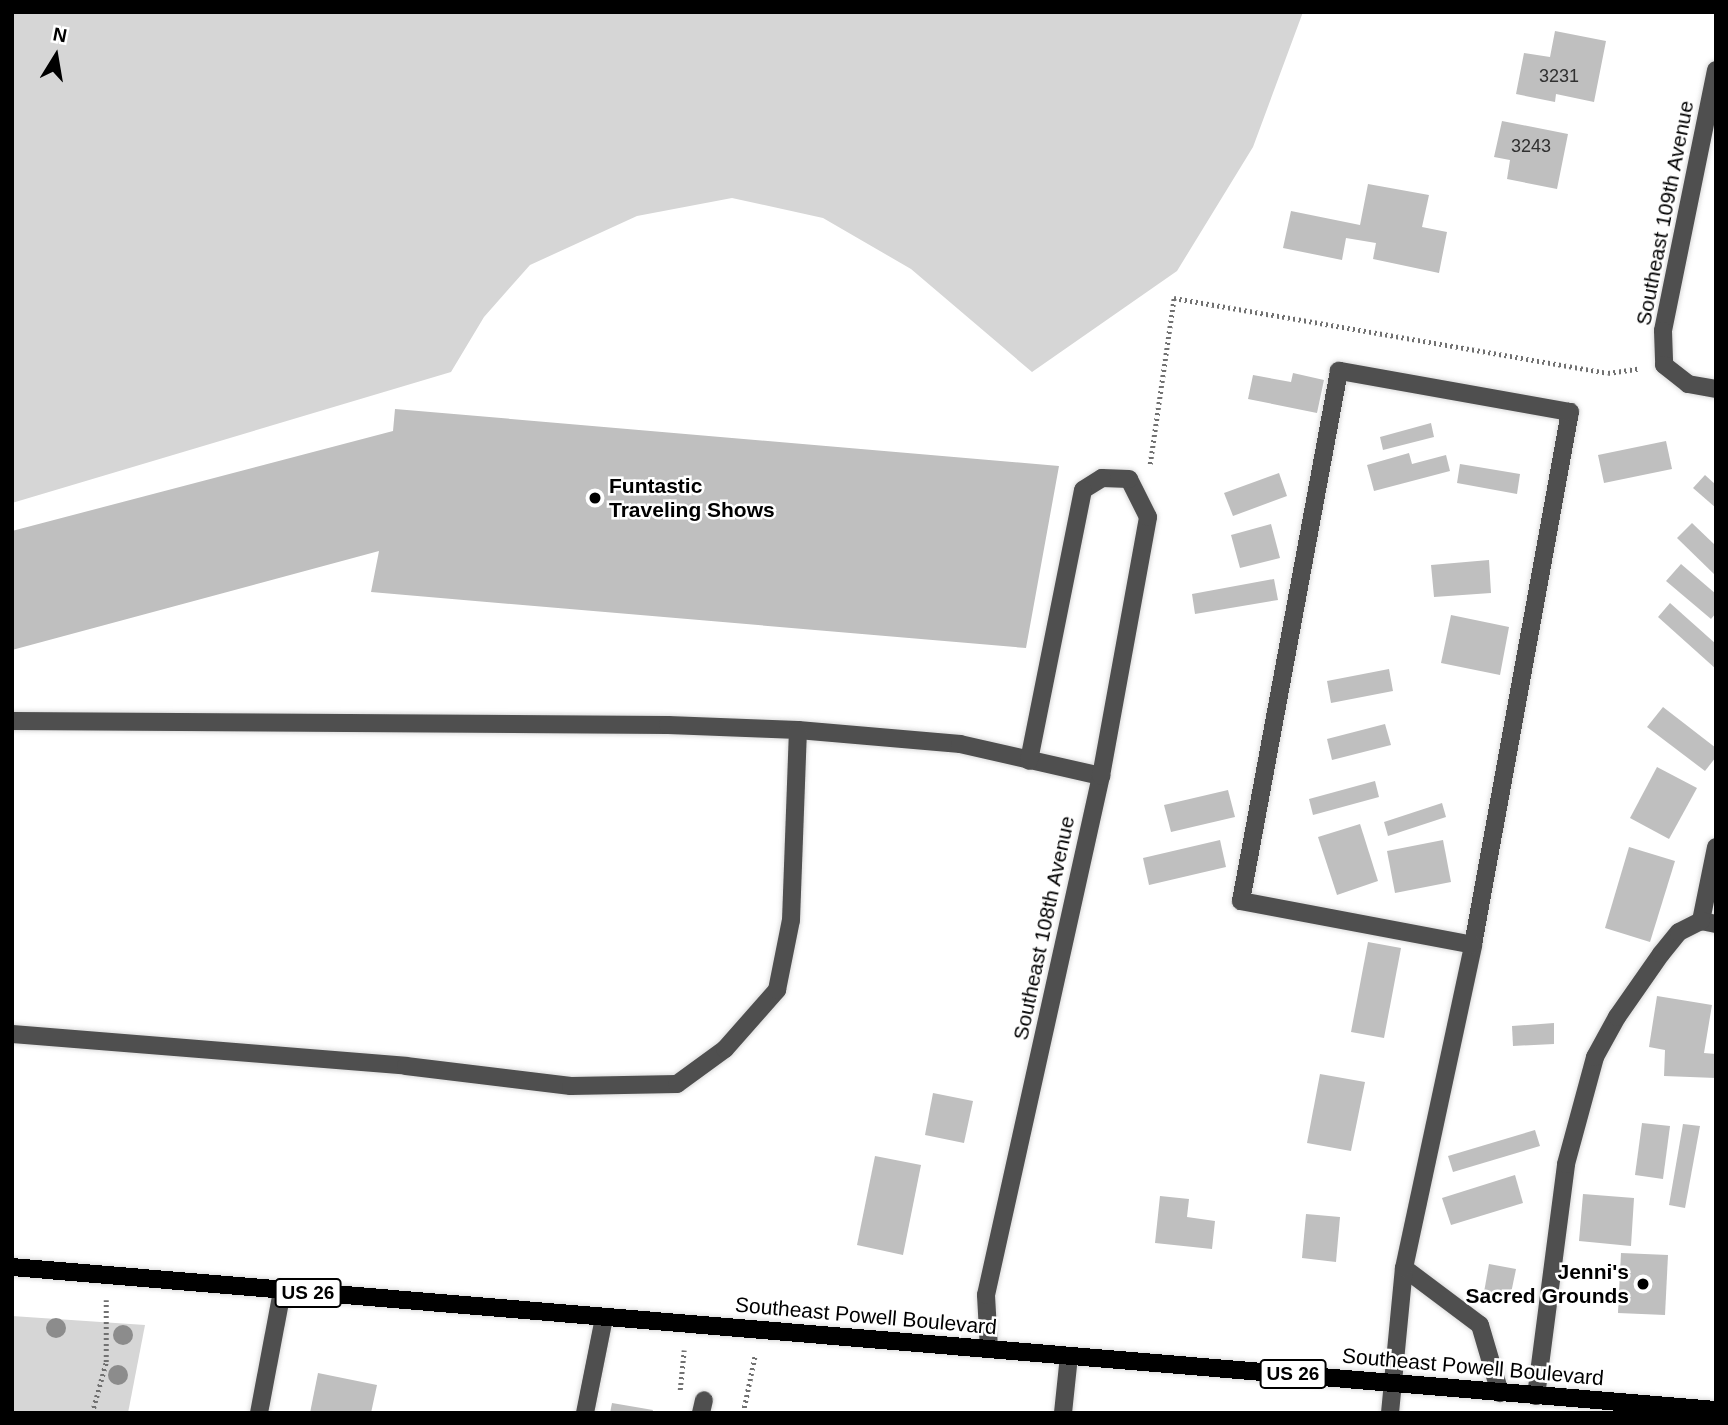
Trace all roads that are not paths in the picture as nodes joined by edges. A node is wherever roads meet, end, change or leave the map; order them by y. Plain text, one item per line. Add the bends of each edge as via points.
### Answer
1 (1716, 70) edge
2 (1716, 389) edge
3 (12, 721) edge
4 (798, 730) junction
5 (1029, 761) junction
6 (1101, 776) junction
7 (1716, 847) edge
8 (1708, 922) edge
9 (1473, 945) junction
10 (12, 1034) edge
11 (12, 1268) edge
12 (1404, 1268) junction
13 (282, 1290) junction
14 (604, 1318) junction
15 (989, 1349) junction
16 (1069, 1356) junction
17 (1393, 1382) junction
18 (1500, 1392) junction
19 (1536, 1396) junction
20 (1716, 1410) edge
21 (1696, 1411) edge
22 (259, 1413) edge
23 (585, 1413) edge
24 (1063, 1413) edge
25 (1390, 1413) edge

1 - 2 street, Southeast 109th Avenue via 1663,331 1664,365 1688,384
3 - 4 street via 641,724
4 - 5 street via 960,744
4 - 10 street via 790,920 777,990 725,1049 677,1084 571,1086 406,1066
5 - 6 street
5 - 6 street, Southeast 108th Avenue via 1083,490 1102,478 1129,479 1148,517
6 - 15 street, Southeast 108th Avenue via 986,1295
7 - 8 street
8 - 19 street via 1679,932 1617,1017 1595,1057 1566,1164
9 - 9 street via 1241,901 1339,371 1570,412
9 - 12 street
11 - 13 main road, Southeast Powell Boulevard / US 26
12 - 17 street
12 - 18 street via 1480,1325
13 - 14 main road, Southeast Powell Boulevard / US 26
13 - 22 street
14 - 15 main road, Southeast Powell Boulevard / US 26
14 - 23 street
15 - 16 main road, Southeast Powell Boulevard / US 26
16 - 17 main road, Southeast Powell Boulevard / US 26
16 - 24 street
17 - 18 main road, Southeast Powell Boulevard / US 26
17 - 25 street
18 - 19 main road, Southeast Powell Boulevard / US 26
19 - 21 main road, Southeast Powell Boulevard / US 26
20 - 21 main road, Southeast Powell Boulevard / US 26

